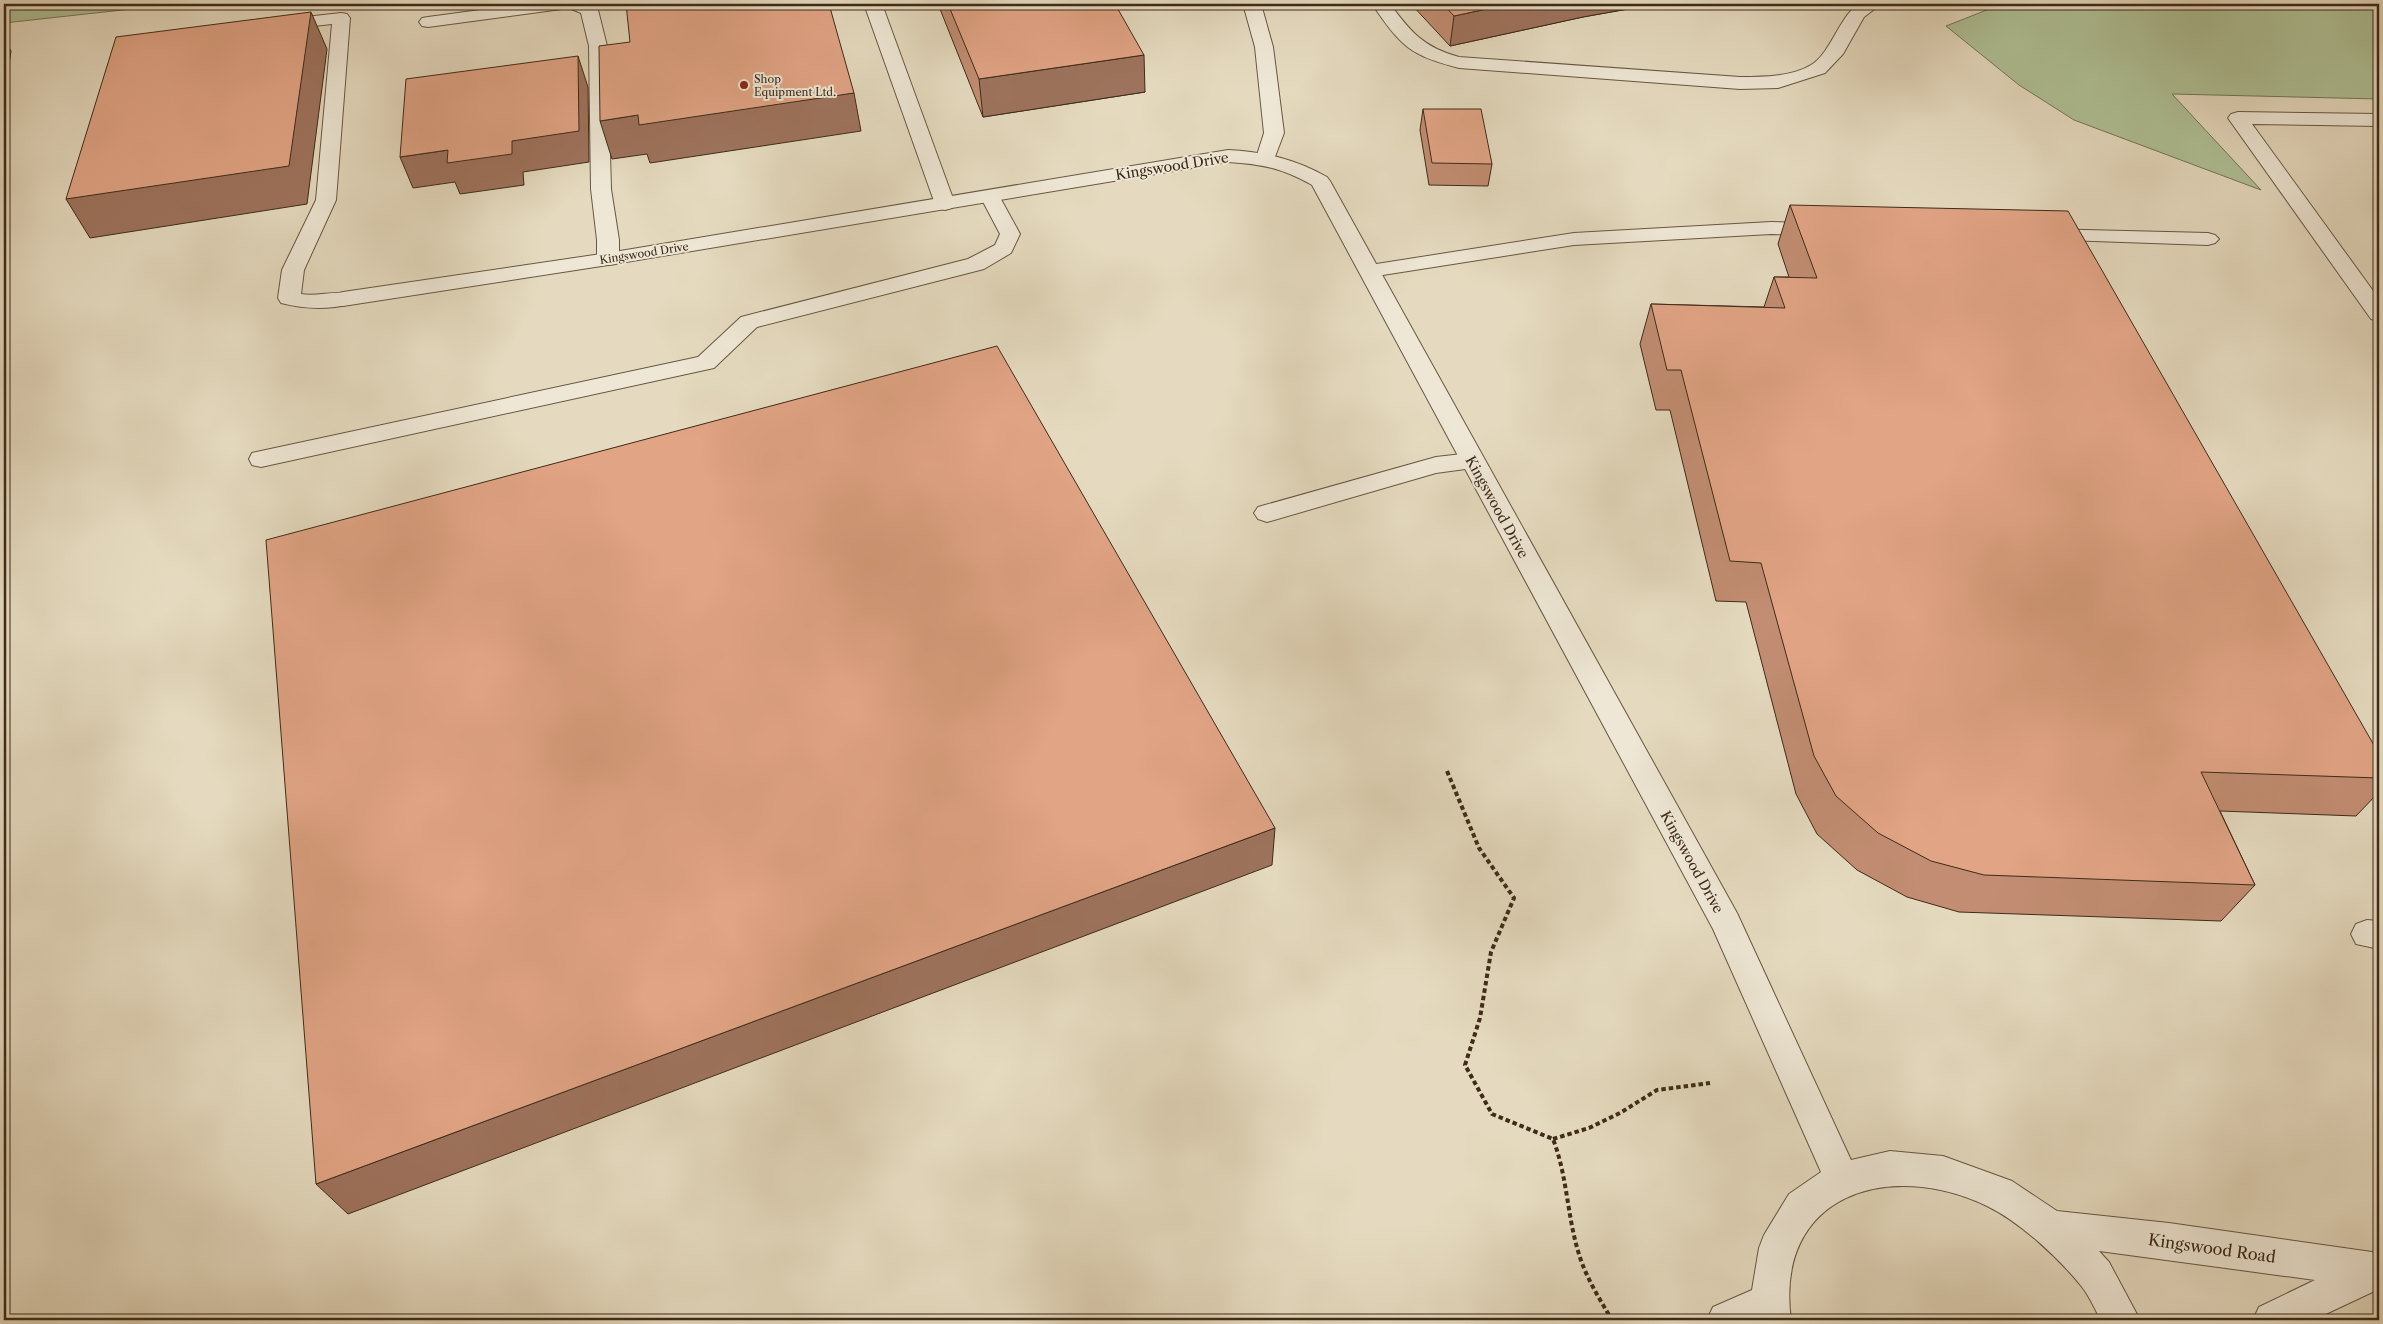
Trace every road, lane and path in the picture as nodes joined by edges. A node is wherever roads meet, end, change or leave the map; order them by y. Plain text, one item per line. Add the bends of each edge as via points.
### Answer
1 (564, 4) edge
2 (574, 4) edge
3 (873, 4) edge
4 (1252, 4) edge
5 (1381, 4) edge
6 (1872, 4) edge
7 (428, 22) dead end
8 (263, 27) edge
9 (2379, 120) edge
10 (1266, 158) junction
11 (990, 196) junction
12 (945, 204) junction
13 (1841, 230) edge
14 (2020, 234) edge
15 (2208, 239) dead end
16 (608, 259) junction
17 (1370, 271) junction
18 (2379, 314) edge
19 (260, 459) dead end
20 (1471, 461) junction
21 (1267, 513) dead end
22 (1447, 771) dead end
23 (1710, 1083) dead end
24 (1553, 1139) junction
25 (1842, 1179) junction
26 (2051, 1228) junction
27 (2376, 1271) edge
28 (1770, 1311) edge
29 (1612, 1320) edge
30 (1726, 1320) edge
31 (2121, 1320) edge
32 (2272, 1320) edge

1 - 7 street
2 - 16 street via 589,10 598,46 600,189
3 - 12 street
4 - 10 street via 1264,47 1274,133
5 - 6 street via 1413,46 1431,56 1459,62 1740,83 1778,82 1818,69 1836,50 1857,14
8 - 16 street, Kingswood Drive via 341,18 326,200 293,270 289,298 309,302 343,298
9 - 18 street via 2238,118
10 - 11 street, Kingswood Drive via 1228,156
10 - 17 street, Kingswood Drive via 1293,165 1320,181
11 - 12 street, Kingswood Drive
11 - 19 street via 1010,234 1004,249 976,264 749,322 706,363
12 - 16 street, Kingswood Drive
13 - 17 street via 1771,228 1574,239
14 - 15 street
17 - 20 street, Kingswood Drive
20 - 21 street via 1436,465
20 - 25 street, Kingswood Drive via 1726,924
22 - 24 path via 1479,848 1514,898 1491,952 1480,1018 1464,1065 1492,1114
23 - 24 path via 1656,1090 1604,1120
24 - 29 path via 1563,1162 1575,1241 1596,1293
25 - 26 street via 1890,1168 1943,1173 1999,1194
25 - 28 street via 1802,1206 1777,1248
26 - 27 street, Kingswood Road
26 - 31 street via 2096,1275
27 - 32 street, Kingswood Road
28 - 30 street

